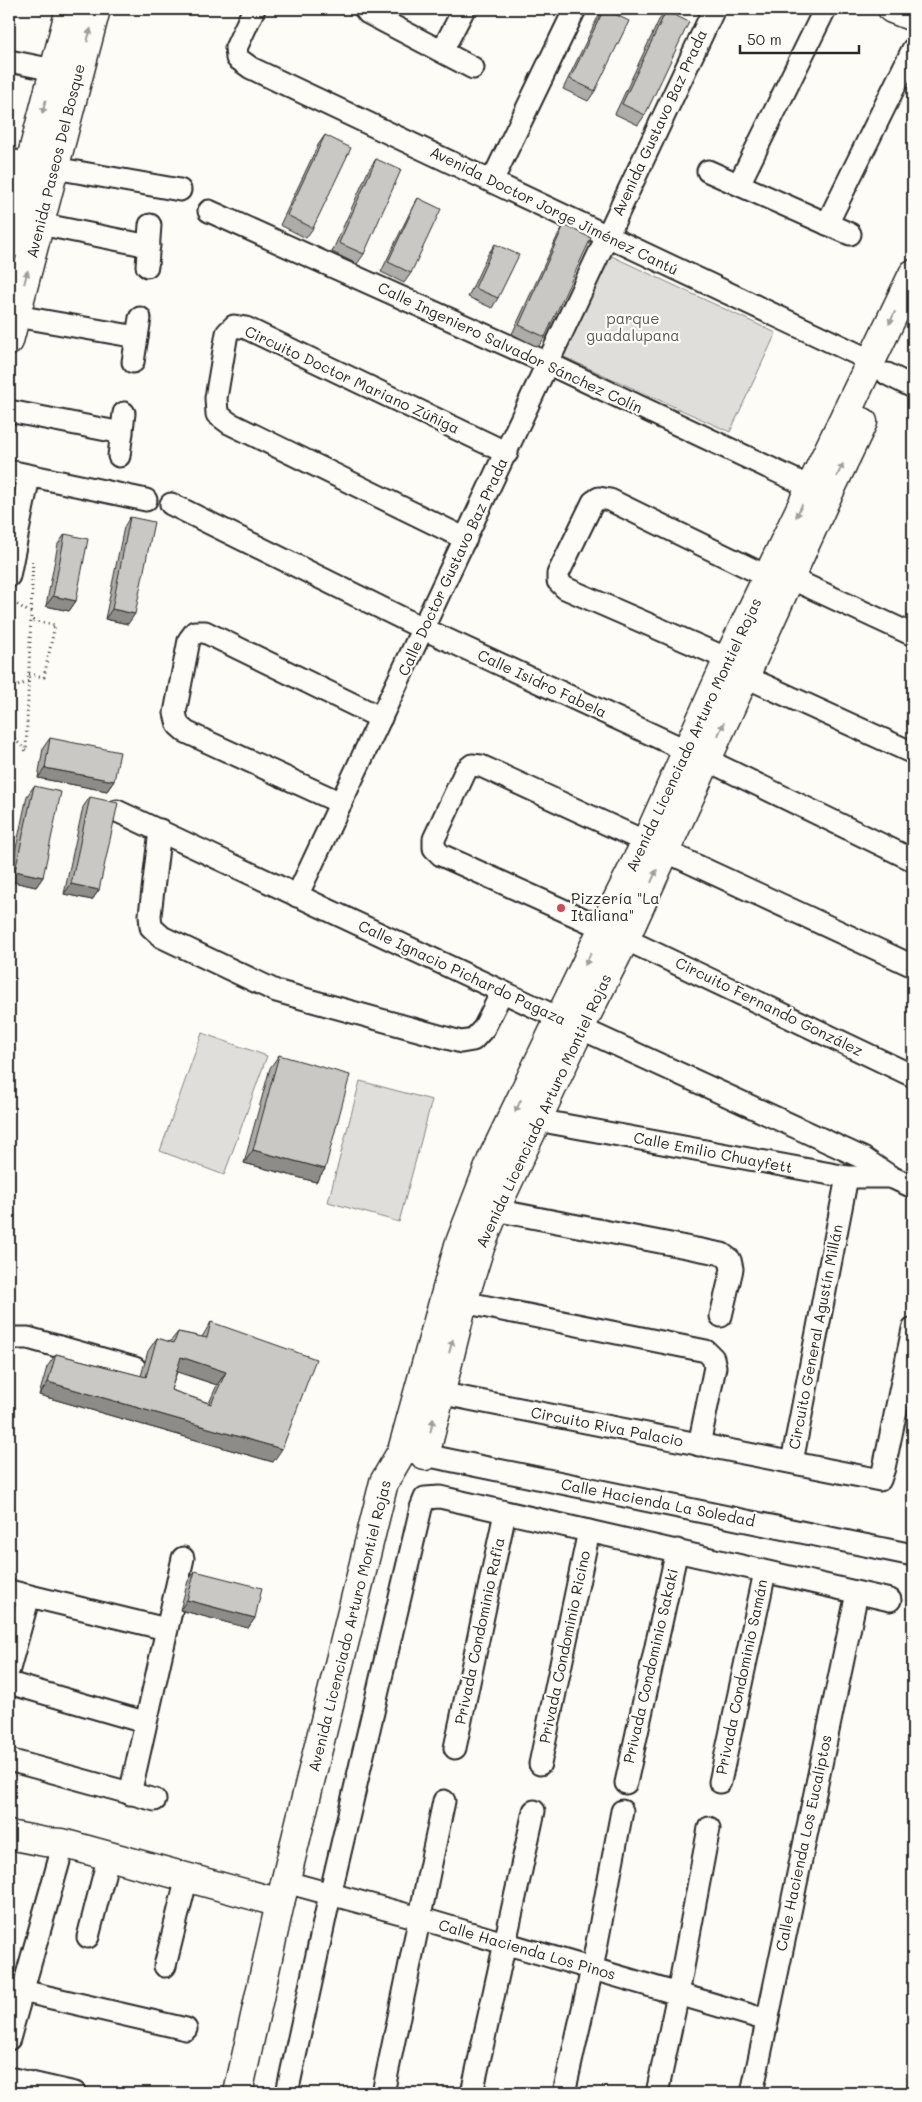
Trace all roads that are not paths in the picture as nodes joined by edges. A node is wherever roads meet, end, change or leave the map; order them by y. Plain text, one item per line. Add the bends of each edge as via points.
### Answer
1 (70, 9) edge
2 (96, 9) edge
3 (254, 9) edge
4 (365, 9) edge
5 (464, 9) edge
6 (576, 9) edge
7 (714, 9) edge
8 (824, 9) edge
9 (892, 9) edge
10 (913, 17) edge
11 (913, 49) edge
12 (442, 51) junction
13 (9, 61) edge
14 (473, 68) dead end
15 (54, 70) junction
16 (31, 164) edge
17 (708, 171) dead end
18 (492, 181) junction
19 (739, 184) junction
20 (180, 190) dead end
21 (209, 211) dead end
22 (40, 224) junction
23 (827, 224) junction
24 (850, 234) dead end
25 (606, 237) junction
26 (9, 244) edge
27 (149, 246) dead end
28 (913, 274) edge
29 (913, 317) edge
30 (12, 329) edge
31 (133, 362) dead end
32 (547, 363) junction
33 (879, 368) junction
34 (913, 387) edge
35 (9, 411) edge
36 (507, 453) junction
37 (119, 456) dead end
38 (9, 471) edge
39 (29, 476) junction
40 (810, 487) junction
41 (146, 500) dead end
42 (171, 504) dead end
43 (466, 539) junction
44 (9, 576) edge
45 (779, 577) junction
46 (424, 628) junction
47 (913, 635) edge
48 (736, 668) junction
49 (381, 718) junction
50 (913, 753) edge
51 (697, 756) junction
52 (341, 803) junction
53 (117, 811) edge
54 (160, 830) junction
55 (655, 847) junction
56 (913, 860) edge
57 (297, 896) junction
58 (614, 933) junction
59 (913, 966) edge
60 (502, 992) junction
61 (570, 1023) junction
62 (913, 1076) edge
63 (537, 1120) junction
64 (891, 1177) junction
65 (847, 1178) junction
66 (913, 1187) edge
67 (494, 1210) junction
68 (463, 1302) junction
69 (721, 1316) dead end
70 (913, 1329) edge
71 (9, 1338) edge
72 (135, 1368) dead end
73 (439, 1393) junction
74 (700, 1445) junction
75 (414, 1453) junction
76 (792, 1462) junction
77 (505, 1513) junction
78 (589, 1531) junction
79 (677, 1550) junction
80 (913, 1555) edge
81 (183, 1558) dead end
82 (765, 1572) junction
83 (9, 1591) edge
84 (857, 1593) junction
85 (29, 1596) junction
86 (890, 1600) dead end
87 (166, 1629) junction
88 (9, 1669) edge
89 (9, 1683) edge
90 (144, 1722) junction
91 (455, 1748) dead end
92 (9, 1760) edge
93 (540, 1764) dead end
94 (720, 1782) dead end
95 (626, 1783) dead end
96 (130, 1794) junction
97 (155, 1800) dead end
98 (444, 1801) dead end
99 (534, 1811) dead end
100 (622, 1811) dead end
101 (9, 1825) edge
102 (709, 1828) dead end
103 (9, 1835) edge
104 (62, 1843) junction
105 (110, 1855) junction
106 (187, 1877) junction
107 (283, 1893) junction
108 (330, 1895) junction
109 (419, 1918) junction
110 (88, 1937) dead end
111 (505, 1943) junction
112 (164, 1966) dead end
113 (592, 1969) junction
114 (22, 1990) junction
115 (678, 1994) junction
116 (767, 2020) junction
117 (186, 2029) dead end
118 (9, 2039) edge
119 (9, 2078) edge
120 (74, 2093) edge
121 (238, 2093) edge
122 (288, 2093) edge
123 (383, 2093) edge
124 (472, 2093) edge
125 (564, 2093) edge
126 (657, 2093) edge
127 (752, 2093) edge

1 - 15 main road, Avenida Paseos Del Bosque
16 -> 2 main road, Avenida Paseos Del Bosque
3 - 18 street, Avenida Doctor Jorge Jiménez Cantú via 236,48 237,58 251,68
4 - 12 street
5 - 12 street
6 - 18 street
7 - 25 street, Avenida Gustavo Baz Prada
8 - 19 street
9 - 10 main road
11 - 23 street
12 - 14 street
13 - 15 street
15 -> 16 main road, Avenida Paseos Del Bosque
16 - 20 street
16 - 22 main road, Avenida Paseos Del Bosque
16 - 26 main road, Avenida Paseos Del Bosque
17 - 19 street
18 - 25 street, Avenida Doctor Jorge Jiménez Cantú
19 - 23 street
21 - 32 street, Calle Ingeniero Salvador Sánchez Colín
22 - 27 street
30 -> 22 main road, Avenida Paseos Del Bosque
23 - 24 street
25 - 32 street, Calle Doctor Gustavo Baz Prada
25 - 33 street, Avenida Doctor Jorge Jiménez Cantú
28 -> 33 main road, Avenida Licenciado Arturo Montiel Rojas
29 - 33 main road, Avenida Licenciado Arturo Montiel Rojas
30 - 31 street via 138,328
32 - 36 street, Calle Doctor Gustavo Baz Prada
32 - 40 street, Calle Ingeniero Salvador Sánchez Colín
33 - 34 street, Avenida Doctor Jorge Jiménez Cantú
33 - 40 main road, Avenida Licenciado Arturo Montiel Rojas
45 -> 33 main road, Avenida Licenciado Arturo Montiel Rojas
35 - 37 street via 123,423
36 - 43 street, Calle Doctor Gustavo Baz Prada
36 - 43 street, Circuito Doctor Mariano Zúñiga via 246,328 234,326 227,333 216,398 217,414 229,423
38 - 39 street
39 - 41 street
39 - 44 street
40 -> 45 main road, Avenida Licenciado Arturo Montiel Rojas
42 - 46 street, Calle Isidro Fabela
43 - 46 street, Calle Doctor Gustavo Baz Prada
45 - 47 street
45 - 48 main road, Avenida Licenciado Arturo Montiel Rojas
45 - 48 street via 610,500 599,498 593,502 558,574 558,581 565,588
46 - 49 street, Calle Doctor Gustavo Baz Prada
46 - 51 street, Calle Isidro Fabela
48 - 50 street
48 - 51 main road, Avenida Licenciado Arturo Montiel Rojas
49 - 52 street, Calle Doctor Gustavo Baz Prada
49 - 52 street via 205,632 195,632 189,640 175,713 178,725 186,732
51 - 55 main road, Avenida Licenciado Arturo Montiel Rojas
51 - 56 street, Calle Isidro Fabela
52 - 57 street, Calle Doctor Gustavo Baz Prada
53 - 54 street, Calle Ignacio Pichardo Pagaza
54 - 57 street, Calle Ignacio Pichardo Pagaza
54 - 60 street via 151,927 162,937 188,950 276,991 461,1042 473,1040 484,1028
55 - 58 main road, Avenida Licenciado Arturo Montiel Rojas
55 - 58 street, Circuito Fernando González via 481,766 472,765 466,770 434,839 434,848 442,855
55 - 59 street
57 - 60 street, Calle Ignacio Pichardo Pagaza
58 - 61 main road, Avenida Licenciado Arturo Montiel Rojas
58 - 62 street, Circuito Fernando González
60 - 61 street, Calle Ignacio Pichardo Pagaza
61 - 63 main road, Avenida Licenciado Arturo Montiel Rojas
61 - 64 street, Calle Ignacio Pichardo Pagaza via 862,1158
61 -> 75 main road, Avenida Licenciado Arturo Montiel Rojas via 492,1159 459,1245
63 - 65 street, Calle Emilio Chuayfett
63 - 67 main road, Avenida Licenciado Arturo Montiel Rojas
64 - 65 street, Calle Emilio Chuayfett
64 - 66 street, Calle Ignacio Pichardo Pagaza
65 - 76 street, Circuito General Agustín Millán
67 - 68 main road, Avenida Licenciado Arturo Montiel Rojas
67 - 69 street via 722,1254 730,1260 732,1269
73 -> 68 main road, Avenida Licenciado Arturo Montiel Rojas
68 - 74 street, Circuito Riva Palacio via 706,1351 713,1358 715,1367
70 - 76 street, Circuito General Agustín Millán via 880,1480
71 - 72 street via 28,1338
73 - 74 street, Circuito Riva Palacio
75 -> 73 main road, Avenida Licenciado Arturo Montiel Rojas
74 - 76 street
75 - 80 street, Calle Hacienda La Soledad
75 - 107 main road, Avenida Licenciado Arturo Montiel Rojas via 384,1482
77 - 78 street
77 - 91 street, Privada Condominio Rafia
77 - 108 street via 440,1497 425,1498
78 - 79 street
78 - 93 street, Privada Condominio Ricino
79 - 82 street
79 - 95 street, Privada Condominio Sakaki
81 - 87 street
82 - 84 street
82 - 94 street, Privada Condominio Samán
83 - 85 street
84 - 86 street
84 - 116 street, Calle Hacienda Los Eucaliptos
85 - 87 street
85 - 88 street
87 - 90 street
89 - 90 street
90 - 96 street
92 - 96 street
96 - 97 street
98 - 109 street
99 - 111 street
100 - 113 street
101 - 104 main road via 46,1834
102 - 115 street
103 - 104 main road
104 - 105 main road, Calle Hacienda Los Pinos
104 - 114 street
105 - 106 main road, Calle Hacienda Los Pinos
105 - 110 street
106 - 107 main road, Calle Hacienda Los Pinos
106 - 112 street
107 - 108 street, Calle Hacienda Los Pinos
107 - 121 main road, Avenida Licenciado Arturo Montiel Rojas
108 - 109 street, Calle Hacienda Los Pinos
108 - 122 street
109 - 111 street, Calle Hacienda Los Pinos
109 - 123 street
111 - 113 street, Calle Hacienda Los Pinos
111 - 124 street
113 - 115 street, Calle Hacienda Los Pinos
113 - 125 street
114 - 117 street
114 - 118 street
115 - 116 street, Calle Hacienda Los Pinos
115 - 126 street
116 - 127 street, Calle Hacienda Los Eucaliptos
119 - 120 street

